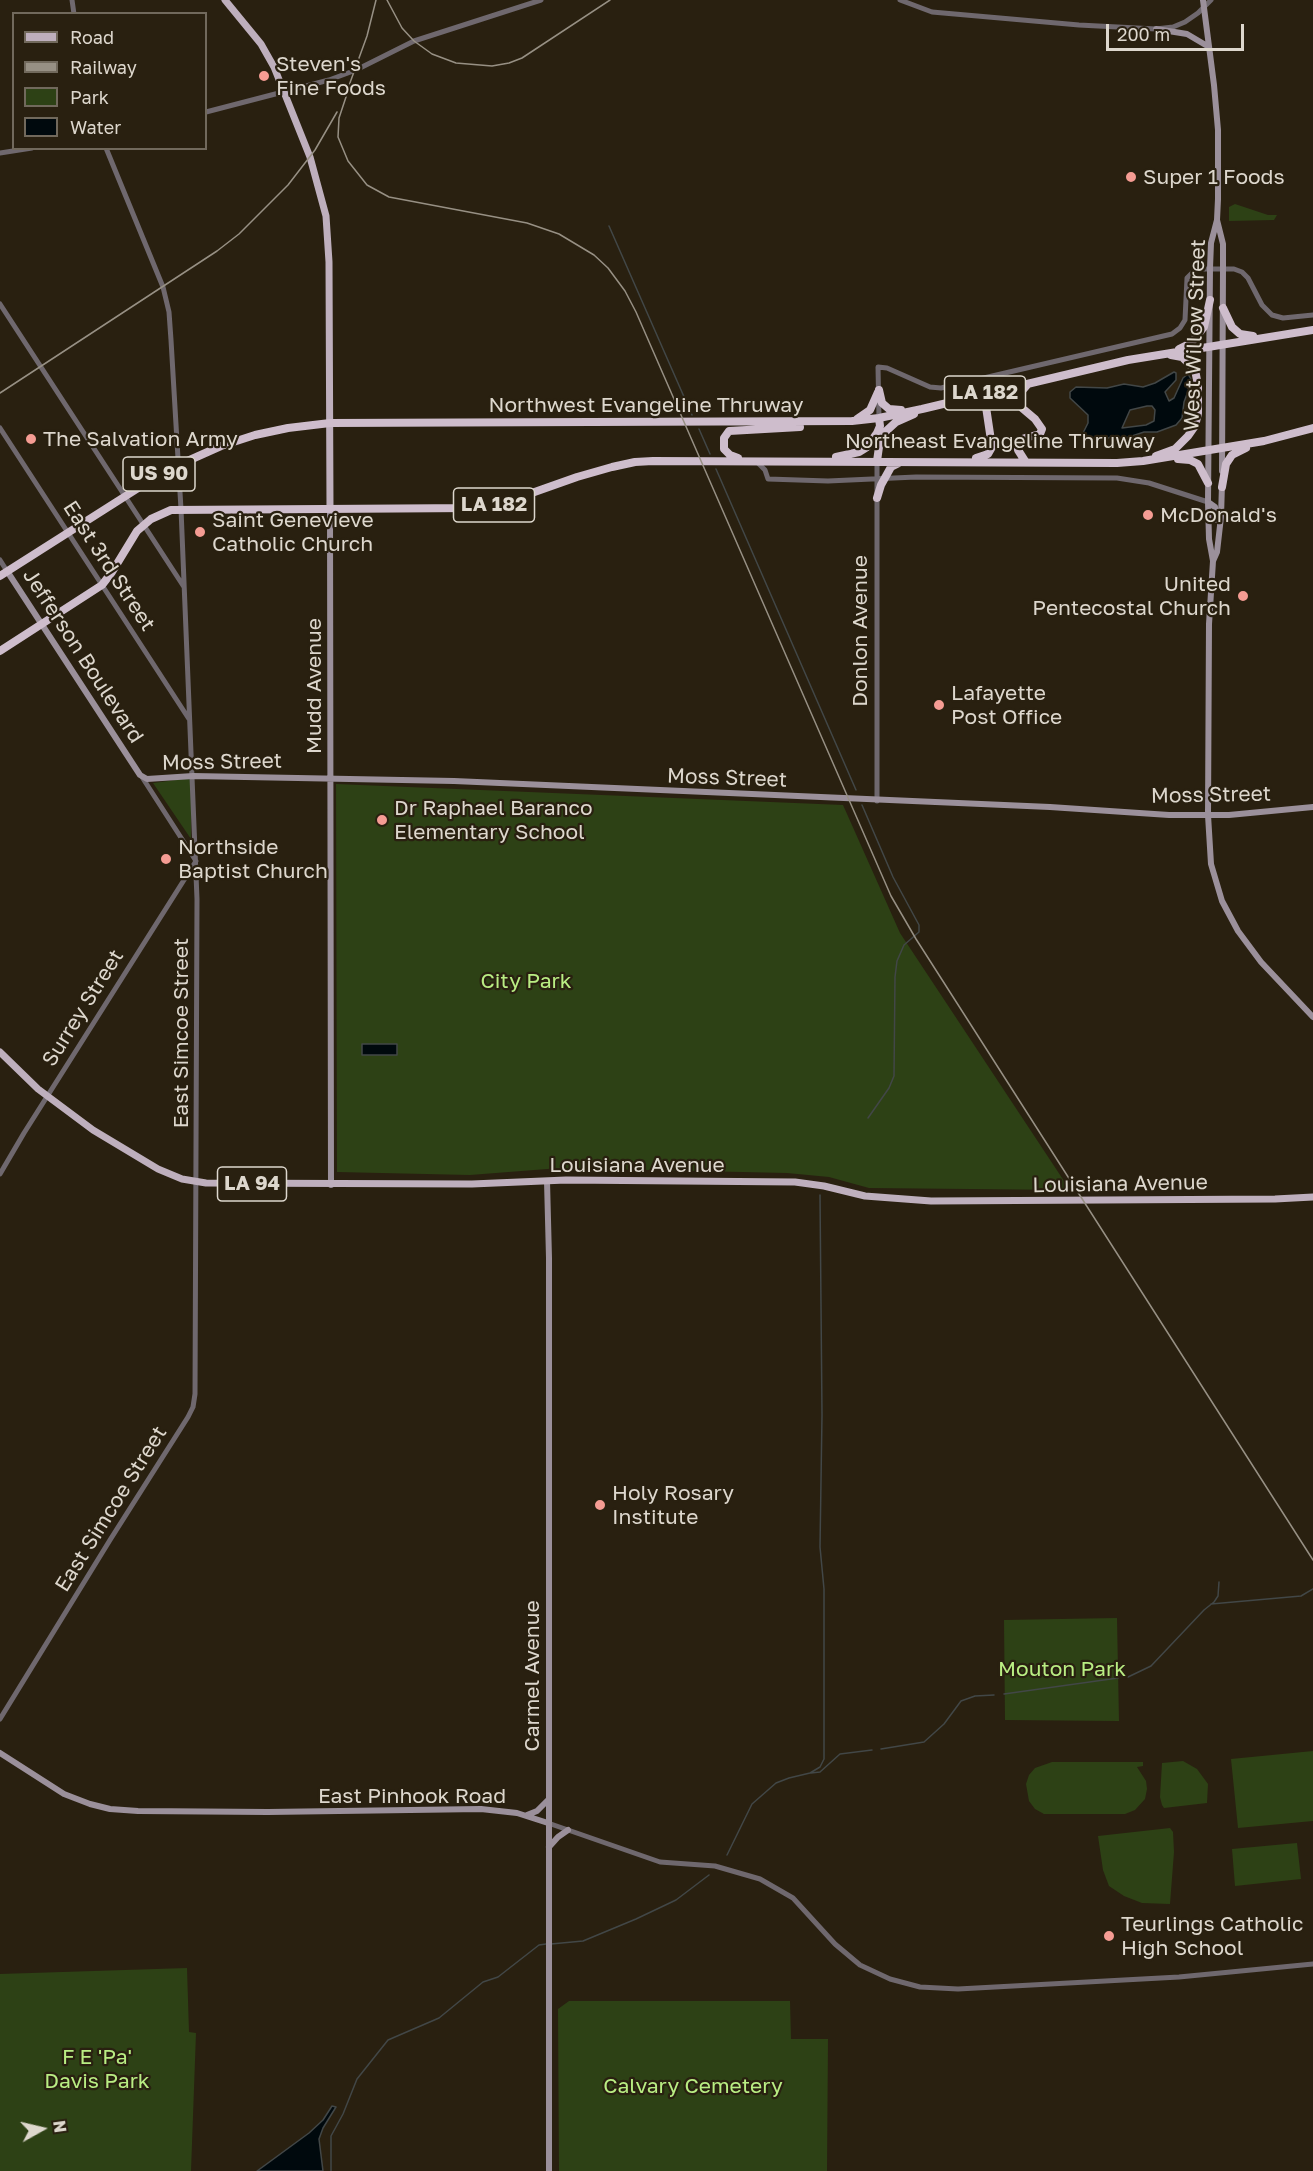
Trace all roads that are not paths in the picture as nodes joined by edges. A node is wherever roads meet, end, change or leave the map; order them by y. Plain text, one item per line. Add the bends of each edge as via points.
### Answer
1 (225, 0) edge
2 (541, 0) edge
3 (900, 0) edge
4 (1203, 0) edge
5 (1211, 0) edge
6 (1203, 8) junction
7 (1156, 29) junction
8 (1209, 47) junction
9 (284, 92) junction
10 (207, 112) edge
11 (19, 150) edge
12 (107, 150) edge
13 (0, 153) edge
14 (1217, 220) junction
15 (1210, 268) junction
16 (1223, 268) junction
17 (1210, 300) junction
18 (0, 304) edge
19 (1223, 308) junction
20 (1313, 315) edge
21 (1313, 330) edge
22 (1260, 338) junction
23 (1223, 344) junction
24 (1210, 346) junction
25 (1172, 352) junction
26 (1156, 355) junction
27 (1029, 383) junction
28 (879, 390) junction
29 (958, 400) junction
30 (946, 403) junction
31 (914, 410) junction
32 (879, 418) junction
33 (852, 421) junction
34 (822, 422) junction
35 (330, 423) junction
36 (0, 428) edge
37 (1313, 428) edge
38 (1261, 442) junction
39 (1222, 448) junction
40 (1209, 451) junction
41 (1168, 458) junction
42 (813, 460) junction
43 (756, 461) junction
44 (877, 461) junction
45 (966, 461) junction
46 (1025, 461) junction
47 (1143, 461) junction
48 (903, 462) junction
49 (178, 464) junction
50 (880, 478) junction
51 (1209, 483) junction
52 (1222, 487) junction
53 (125, 495) junction
54 (877, 498) joint
55 (1208, 502) junction
56 (181, 509) junction
57 (330, 509) junction
58 (143, 525) junction
59 (68, 532) junction
60 (1220, 533) junction
61 (0, 560) edge
62 (1213, 561) junction
63 (4, 574) edge
64 (102, 585) junction
65 (184, 588) junction
66 (42, 624) junction
67 (0, 651) edge
68 (190, 721) junction
69 (140, 775) junction
70 (193, 776) junction
71 (330, 778) junction
72 (877, 801) junction
73 (1313, 807) edge
74 (1208, 815) junction
75 (196, 861) junction
76 (1313, 1017) edge
77 (0, 1052) edge
78 (47, 1097) junction
79 (0, 1174) edge
80 (547, 1181) junction
81 (196, 1182) junction
82 (331, 1185) junction
83 (1313, 1197) edge
84 (0, 1719) edge
85 (0, 1753) edge
86 (548, 1800) junction
87 (525, 1815) junction
88 (548, 1823) junction
89 (568, 1830) junction
90 (548, 1848) junction
91 (1313, 1964) edge
92 (549, 2171) edge

1 - 9 main road, Mudd Avenue via 261,44
2 - 9 street via 414,41 356,70
3 - 7 street via 932,12
4 - 6 main road, West Willow Street
5 - 6 street
6 - 7 street via 1185,22
6 - 8 main road, West Willow Street
7 - 8 main road via 1187,34
8 - 14 main road, West Willow Street via 1217,119
9 - 10 street
9 - 35 main road, Mudd Avenue via 310,157 329,239
11 - 13 street
12 - 49 street, East Simcoe Street via 165,293
14 - 15 main road, West Willow Street
14 - 16 main road, West Willow Street
15 - 16 street
15 - 17 main road, West Willow Street
15 - 28 street via 1196,269 1190,274 1185,320 1178,331 1167,336 940,387 930,387 878,367
16 - 19 main road, West Willow Street
16 - 20 street via 1245,275 1272,315
17 - 24 main road, West Willow Street
17 - 25 highway via 1204,327 1191,343
18 - 53 street
19 - 22 highway via 1240,334
19 - 23 main road, West Willow Street
21 - 22 highway, Northwest Evangeline Thruway / LA 182
22 - 23 highway, Northwest Evangeline Thruway / LA 182
23 - 24 highway, Northwest Evangeline Thruway / LA 182
23 - 39 main road, West Willow Street
24 - 25 highway, Northwest Evangeline Thruway / LA 182
24 - 40 main road, West Willow Street
25 - 26 highway, Northwest Evangeline Thruway / LA 182
26 - 27 highway, Northwest Evangeline Thruway / LA 182
26 - 47 highway via 1182,357 1193,366 1198,378 1198,413 1195,426 1175,449
27 - 29 highway, Northwest Evangeline Thruway / LA 182
27 - 46 highway via 1016,398 1042,429 1040,434 1017,443
28 - 31 highway via 882,403 889,409
28 - 32 street
28 - 33 highway via 870,410
29 - 30 highway, Northwest Evangeline Thruway / LA 182
29 - 45 highway via 984,402 992,447 988,454
30 - 31 highway, Northwest Evangeline Thruway / LA 182
30 - 44 highway via 903,418 890,427 880,440
31 - 32 highway, Northwest Evangeline Thruway / LA 182
32 - 33 highway, Northwest Evangeline Thruway / LA 182
32 - 42 highway via 880,426 867,447 850,455
33 - 34 highway, Northwest Evangeline Thruway / LA 182
34 - 35 highway, Northwest Evangeline Thruway / LA 182
34 - 43 highway via 790,428 734,429 726,435 726,452 734,458
35 - 49 highway, Northwest Evangeline Thruway / US 90 via 255,435
35 - 57 main road, Mudd Avenue
36 - 59 street, East 3rd Street
37 - 38 highway, Northeast Evangeline Thruway / LA 182
38 - 39 highway, Northeast Evangeline Thruway / LA 182
38 - 52 highway via 1232,455 1226,464
39 - 40 highway, Northeast Evangeline Thruway / LA 182
39 - 52 main road, West Willow Street
40 - 41 highway, Northeast Evangeline Thruway / LA 182
40 - 51 main road, West Willow Street
41 - 47 highway, Northeast Evangeline Thruway / LA 182
41 - 51 highway via 1198,464
42 - 43 highway, Northeast Evangeline Thruway / LA 182
42 - 44 highway, Northeast Evangeline Thruway / LA 182
43 - 50 street, Northeast Evangeline Thruway via 768,478
43 - 57 highway, Northeast Evangeline Thruway / LA 182 via 635,462 473,508
44 - 48 highway, Northeast Evangeline Thruway / LA 182
44 - 50 street
45 - 46 highway, Northeast Evangeline Thruway / LA 182
45 - 48 highway, Northeast Evangeline Thruway / LA 182
46 - 47 highway, Northeast Evangeline Thruway / LA 182
48 - 50 highway
49 - 53 highway, Northwest Evangeline Thruway / US 90
49 - 56 street, East Simcoe Street
50 - 54 highway
50 - 55 street, Northeast Evangeline Thruway via 1125,479
51 - 55 main road, West Willow Street
52 - 60 main road, West Willow Street
53 - 58 street
53 - 59 highway, Northwest Evangeline Thruway / US 90
54 - 72 street, Donlon Avenue
55 - 60 main road via 1215,507
55 - 62 main road, West Willow Street
56 - 57 highway, Northeast Evangeline Thruway / US 90
56 - 58 highway, Northeast Evangeline Thruway / US 90 via 165,512
56 - 65 street, East Simcoe Street
57 - 71 main road, Mudd Avenue
58 - 64 highway, Northeast Evangeline Thruway / US 90
58 - 65 street
59 - 63 highway, Northwest Evangeline Thruway / US 90
59 - 64 street, East 3rd Street
60 - 62 main road, West Willow Street
61 - 63 street, Jefferson Boulevard
62 - 74 main road
63 - 66 main road, Jefferson Boulevard
64 - 66 highway, Northeast Evangeline Thruway / US 90
64 - 68 street, East 3rd Street
65 - 68 street, East Simcoe Street
66 - 67 highway, US 90
66 - 69 main road, Jefferson Boulevard
68 - 70 street, East Simcoe Street
69 - 70 main road, Moss Street via 150,779
69 - 75 street, Jefferson Boulevard
70 - 71 main road, Moss Street
70 - 75 street, East Simcoe Street
71 - 72 main road, Moss Street
71 - 82 main road, Mudd Avenue
72 - 74 main road, Moss Street
73 - 74 main road, Moss Street
74 - 76 main road via 1211,864 1228,914 1252,952
75 - 78 street, Surrey Street
75 - 81 street, East Simcoe Street
77 - 78 main road, Louisiana Avenue / LA 94
78 - 79 street, Surrey Street
78 - 81 main road, Louisiana Avenue / LA 94 via 145,1162 167,1174
80 - 82 main road, Louisiana Avenue / LA 94
80 - 83 main road, Louisiana Avenue via 795,1182 865,1196 931,1201
80 - 86 main road, Carmel Avenue
81 - 82 main road, Louisiana Avenue / LA 94
81 - 84 street, East Simcoe Street via 194,1407
85 - 87 main road, East Pinhook Road via 64,1794 98,1807 123,1811 481,1809
86 - 87 main road via 537,1811
86 - 88 main road, Carmel Avenue
87 - 88 main road, East Pinhook Road
88 - 89 street, East Pinhook Road
88 - 90 main road, Carmel Avenue
89 - 90 main road
89 - 91 street, East Pinhook Road via 660,1862 715,1866 774,1886 793,1898 843,1952 874,1973 903,1984 971,1988 1179,1977
90 - 92 main road, Carmel Avenue

